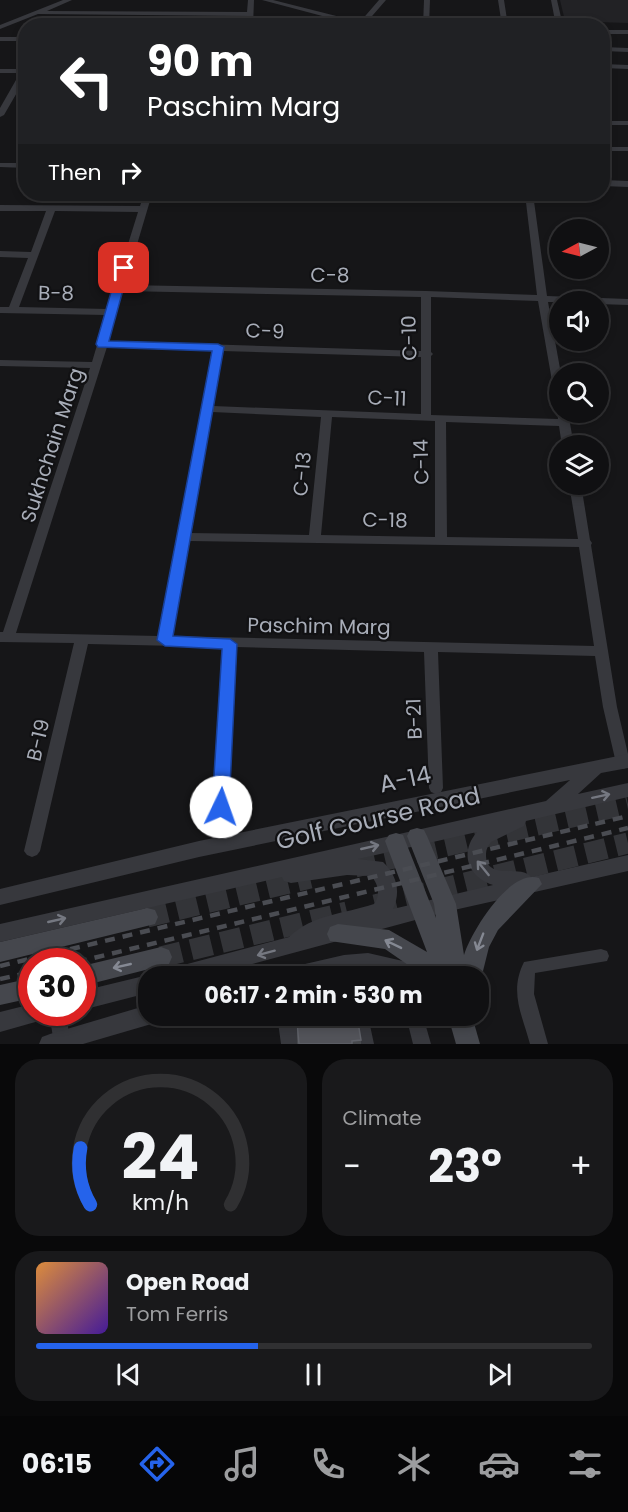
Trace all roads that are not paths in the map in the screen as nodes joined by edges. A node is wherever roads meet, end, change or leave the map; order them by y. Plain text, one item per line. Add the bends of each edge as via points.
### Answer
1 (69, 0) edge
2 (251, 0) edge
3 (265, 0) edge
4 (307, 0) edge
5 (384, 0) edge
6 (427, 0) edge
7 (501, 0) edge
8 (554, 0) edge
9 (299, 9) junction
10 (40, 13) junction
11 (250, 14) junction
12 (26, 18) edge
13 (250, 18) edge
14 (329, 18) edge
15 (371, 18) edge
16 (426, 18) edge
17 (504, 18) edge
18 (558, 18) edge
19 (18, 21) edge
20 (0, 27) edge
21 (610, 32) edge
22 (628, 32) edge
23 (0, 39) edge
24 (18, 39) edge
25 (610, 49) edge
26 (628, 50) edge
27 (610, 66) edge
28 (628, 67) edge
29 (0, 71) edge
30 (18, 71) edge
31 (18, 83) edge
32 (0, 115) edge
33 (610, 123) edge
34 (628, 123) edge
35 (610, 148) edge
36 (628, 149) edge
37 (0, 165) edge
38 (18, 166) edge
39 (610, 183) edge
40 (628, 183) edge
41 (145, 201) edge
42 (530, 201) edge
43 (0, 208) edge
44 (52, 208) junction
45 (142, 209) junction
46 (0, 254) edge
47 (35, 255) junction
48 (117, 288) junction
49 (426, 294) junction
50 (542, 298) junction
51 (628, 302) edge
52 (0, 310) edge
53 (13, 310) junction
54 (111, 312) junction
55 (102, 344) junction
56 (218, 347) junction
57 (428, 354) junction
58 (0, 363) edge
59 (554, 363) edge
60 (96, 365) junction
61 (208, 409) junction
62 (327, 414) junction
63 (426, 417) junction
64 (440, 418) junction
65 (549, 418) edge
66 (577, 495) edge
67 (184, 537) junction
68 (315, 539) junction
69 (441, 541) junction
70 (586, 543) junction
71 (4, 637) edge
72 (82, 639) junction
73 (165, 640) junction
74 (230, 644) junction
75 (431, 648) junction
76 (600, 651) junction
77 (625, 762) edge
78 (596, 768) junction
79 (436, 788) dead end
80 (628, 790) edge
81 (221, 807) dead end
82 (550, 807) junction
83 (525, 813) junction
84 (417, 836) junction
85 (396, 841) junction
86 (32, 851) dead end
87 (628, 863) edge
88 (271, 871) junction
89 (558, 879) junction
90 (531, 885) junction
91 (0, 897) edge
92 (445, 904) junction
93 (423, 910) junction
94 (147, 917) tunnel mouth
95 (0, 933) edge
96 (338, 934) junction
97 (293, 946) junction
98 (0, 952) edge
99 (601, 956) dead end
100 (161, 957) tunnel mouth
101 (215, 966) edge
102 (335, 966) edge
103 (385, 966) edge
104 (428, 966) edge
105 (443, 966) edge
106 (454, 966) edge
107 (473, 966) edge
108 (96, 973) edge
109 (138, 987) edge
110 (18, 991) edge
111 (0, 995) edge
112 (96, 997) edge
113 (18, 1017) edge
114 (138, 1018) edge
115 (0, 1022) edge
116 (56, 1026) edge
117 (288, 1026) edge
118 (362, 1026) edge
119 (418, 1026) edge
120 (55, 1043) edge
121 (290, 1044) edge
122 (365, 1044) edge
123 (422, 1044) edge
124 (539, 1044) edge

1 - 10 street
2 - 11 street
3 - 9 street
4 - 9 street
5 - 15 street
6 - 16 street
7 - 17 street
8 - 18 street
9 - 14 street
10 - 11 street
10 - 12 street
11 - 13 street
19 - 20 street
21 - 22 street
23 - 24 street
25 - 26 street
27 - 28 street
29 - 30 street
31 - 32 street
33 - 34 street
35 - 36 street
37 - 38 street
39 - 40 street
41 - 45 street, Sukhchain Marg
42 - 50 street
43 - 44 street
44 - 45 street
44 - 47 street
45 - 48 street, Sukhchain Marg
46 - 47 street
47 - 53 street
48 - 49 street, C-8
48 - 54 street, Sukhchain Marg
49 - 50 street, C-8
49 - 57 street, C-10
50 - 51 street, C-8
50 - 59 street
52 - 53 street, B-8
53 - 54 street, B-8
54 - 55 street, Sukhchain Marg
55 - 56 street, C-9
55 - 60 street, Sukhchain Marg
56 - 57 street, C-9
56 - 61 street
57 - 63 street, C-10
58 - 60 street
60 - 71 street, Sukhchain Marg
61 - 62 street, C-11
61 - 67 street
62 - 63 street, C-11
62 - 68 street, C-13
63 - 64 street, C-11
64 - 65 street, C-11
64 - 69 street, C-14
66 - 70 street
67 - 68 street, C-18
67 - 73 street
68 - 69 street, C-18
69 - 70 street, C-18
70 - 76 street
71 - 72 street, Paschim Marg
72 - 73 street, Paschim Marg
72 - 86 street, B-19
73 - 74 street, Paschim Marg
74 - 75 street, Paschim Marg
74 - 81 street
75 - 76 street, Paschim Marg
75 - 79 street, B-21
76 - 77 street
77 - 78 street, A-14
78 - 82 street
78 - 91 street, A-14 via 199,849
82 -> 80 street, Golf Course Road
82 - 83 street, Golf Course Road
83 - 84 street, Golf Course Road
89 -> 83 street via 543,876 501,880 486,874 478,863 477,850 484,838
84 - 85 street, Golf Course Road
84 - 92 main road
88 -> 85 street, Golf Course Road
85 - 93 main road
87 - 89 street
95 -> 88 street, Golf Course Road
88 - 97 street via 289,875 365,866 379,870 387,888 388,900 381,910 319,926 304,933
89 - 90 street
90 - 92 street
90 -> 107 main road via 486,927
92 - 93 street
92 - 106 main road
93 - 96 street
93 - 105 main road
94 - 98 main road
96 - 97 street
104 -> 96 main road via 389,940
97 -> 101 street
99 - 124 street via 530,967 524,975
100 -> 108 main road
102 - 103 street via 368,962
109 - 112 street
110 - 111 main road
113 - 115 street
114 - 120 street
116 - 120 street
117 - 121 street
118 - 122 street
119 - 123 street

